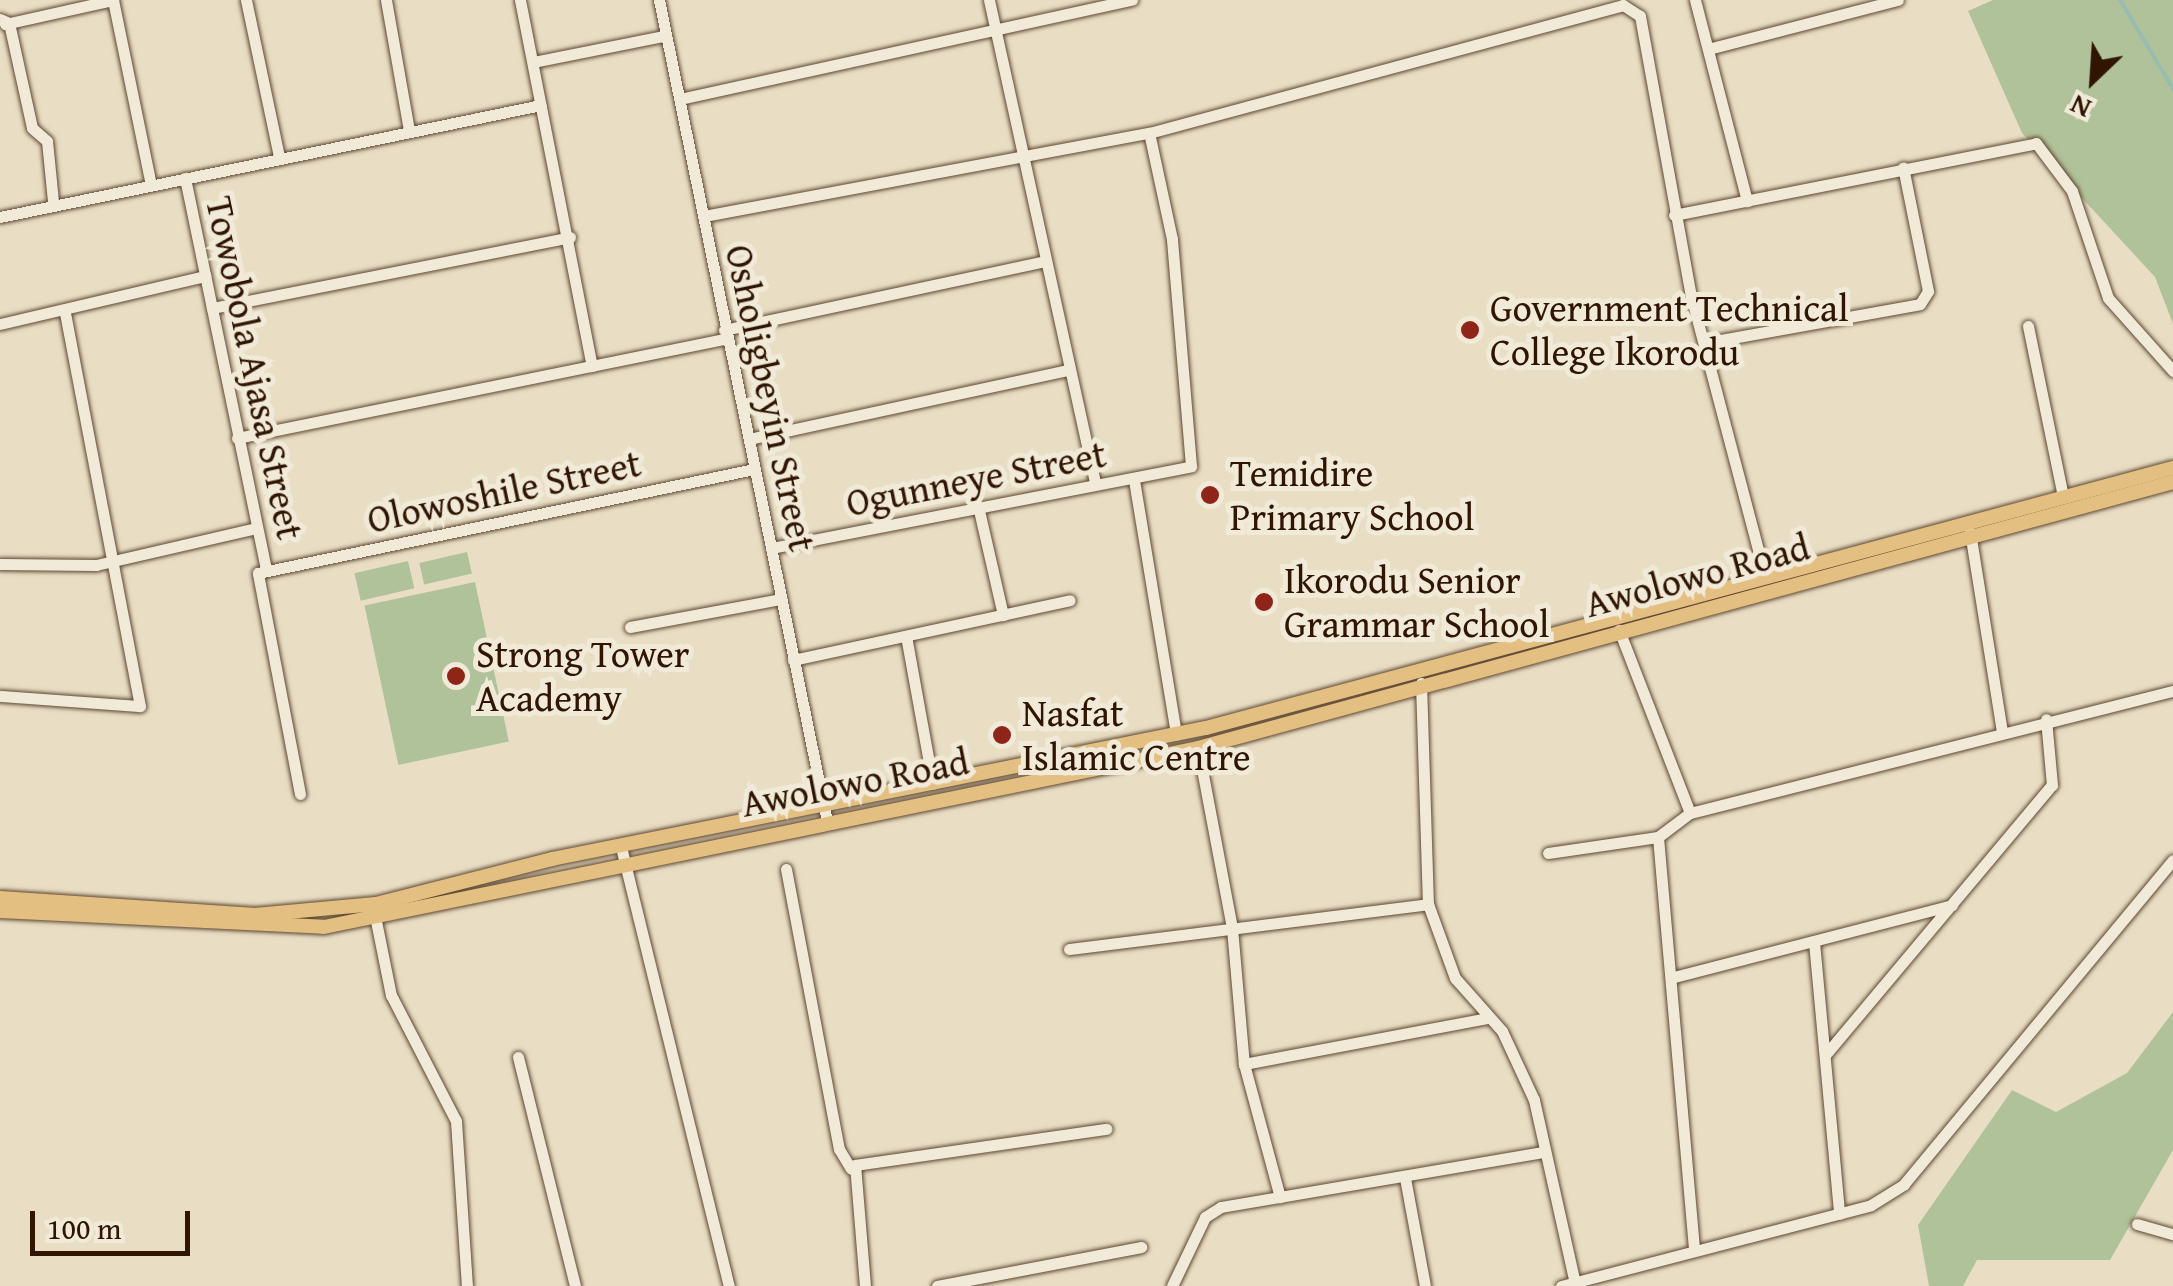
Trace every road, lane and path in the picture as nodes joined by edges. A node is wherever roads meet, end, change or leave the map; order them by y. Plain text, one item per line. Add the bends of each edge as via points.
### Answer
1 (113, 0) edge
2 (246, 0) edge
3 (386, 0) edge
4 (520, 0) edge
5 (659, 0) edge
6 (988, 0) edge
7 (1132, 0) edge
8 (1696, 0) edge
9 (1898, 0) edge
10 (1844, 6) edge
11 (3, 22) edge
12 (998, 32) junction
13 (663, 36) junction
14 (1712, 48) junction
15 (533, 62) junction
16 (680, 99) junction
17 (542, 105) junction
18 (409, 130) junction
19 (1149, 132) junction
20 (1021, 153) junction
21 (278, 156) junction
22 (1903, 166) junction
23 (185, 178) junction
24 (150, 180) junction
25 (54, 201) junction
26 (1747, 201) junction
27 (704, 216) junction
28 (1674, 216) junction
29 (0, 217) edge
30 (570, 237) junction
31 (1042, 262) junction
32 (204, 276) junction
33 (212, 308) junction
34 (65, 313) junction
35 (0, 324) edge
36 (2028, 326) dead end
37 (724, 334) junction
38 (1704, 343) junction
39 (592, 366) junction
40 (1069, 370) junction
41 (2173, 371) edge
42 (237, 438) junction
43 (748, 439) junction
44 (2173, 468) edge
45 (754, 469) junction
46 (1134, 480) junction
47 (1095, 482) junction
48 (2173, 482) edge
49 (2062, 492) junction
50 (978, 506) junction
51 (256, 528) junction
52 (1970, 532) junction
53 (771, 548) junction
54 (118, 560) junction
55 (0, 564) edge
56 (266, 570) junction
57 (1765, 577) junction
58 (782, 599) junction
59 (1070, 600) dead end
60 (1004, 615) junction
61 (630, 627) dead end
62 (1619, 630) junction
63 (906, 636) junction
64 (793, 660) junction
65 (1463, 666) junction
66 (1421, 683) junction
67 (2173, 691) edge
68 (0, 696) edge
69 (2046, 719) junction
70 (2002, 732) junction
71 (1176, 735) junction
72 (1198, 748) junction
73 (933, 784) junction
74 (300, 794) dead end
75 (1690, 813) junction
76 (826, 815) junction
77 (1658, 837) junction
78 (1548, 853) dead end
79 (622, 854) junction
80 (2173, 860) edge
81 (786, 869) dead end
82 (0, 898) edge
83 (1428, 904) junction
84 (1952, 905) junction
85 (0, 911) edge
86 (375, 916) junction
87 (1232, 928) junction
88 (1814, 942) junction
89 (1069, 949) dead end
90 (1674, 977) junction
91 (1487, 1018) junction
92 (1826, 1054) junction
93 (518, 1057) dead end
94 (1244, 1064) junction
95 (1106, 1129) dead end
96 (1543, 1152) junction
97 (851, 1169) junction
98 (1406, 1178) junction
99 (1280, 1197) junction
100 (1838, 1214) junction
101 (2137, 1224) dead end
102 (2173, 1234) edge
103 (1694, 1245) junction
104 (1141, 1247) dead end
105 (1574, 1279) junction
106 (467, 1286) edge
107 (576, 1286) edge
108 (729, 1286) edge
109 (865, 1286) edge
110 (936, 1286) edge
111 (1172, 1286) edge
112 (1426, 1286) edge
113 (1560, 1286) edge

1 - 11 street
1 - 24 street
2 - 21 street
3 - 18 street
4 - 15 street
5 - 13 street, Osholigbeyin Street
6 - 12 street
7 - 12 street
8 - 14 street
9 - 10 street
10 - 14 street
11 - 25 street via 32,128 47,140
12 - 16 street
12 - 20 street
13 - 15 street
13 - 16 street, Osholigbeyin Street
14 - 26 street
15 - 17 street
16 - 27 street, Osholigbeyin Street
17 - 18 street
17 - 30 street
18 - 21 street
19 - 20 street
19 - 28 street via 1624,5 1640,16
19 - 46 street, Ogunneye Street via 1172,238 1191,466
20 - 27 street
20 - 31 street
21 - 23 street
22 - 26 street
22 - 38 street via 1928,291 1920,304
22 - 41 street via 2042,145 2072,191 2108,298
23 - 24 street
23 - 32 street, Towobola Ajasa Street
24 - 25 street
25 - 29 street
26 - 28 street
27 - 37 street, Osholigbeyin Street
28 - 38 street
30 - 33 street
30 - 39 street
31 - 37 street
31 - 40 street
32 - 33 street, Towobola Ajasa Street
32 - 34 street
33 - 42 street, Towobola Ajasa Street
34 - 35 street
34 - 54 street
36 - 49 street
37 - 39 street
37 - 43 street, Osholigbeyin Street
38 - 57 street
39 - 42 street
40 - 43 street
40 - 47 street
42 - 51 street, Towobola Ajasa Street
43 - 45 street, Osholigbeyin Street
44 - 49 main road, Awolowo Road
45 - 53 street, Osholigbeyin Street
45 - 56 street, Olowoshile Street
46 - 47 street, Ogunneye Street
46 - 71 street
47 - 50 street, Ogunneye Street
48 - 52 main road, Awolowo Road
49 - 57 main road, Awolowo Road
50 - 53 street, Ogunneye Street
50 - 60 street
51 - 54 street
51 - 56 street, Towobola Ajasa Street
52 - 62 main road, Awolowo Road
52 - 70 street
53 - 58 street, Osholigbeyin Street
54 - 55 street
54 - 68 street via 140,706
56 - 74 street, Towobola Ajasa Street via 254,582
57 - 65 main road, Awolowo Road
58 - 61 street
58 - 64 street, Osholigbeyin Street
59 - 60 street
60 - 63 street
62 - 65 main road, Awolowo Road
62 - 75 street
63 - 64 street
63 - 73 street
64 - 76 street, Osholigbeyin Street
65 - 66 main road, Awolowo Road
65 - 71 main road, Awolowo Road
66 - 72 main road, Awolowo Road
66 - 83 street
67 - 69 street
69 - 70 street
69 - 84 street via 2052,785
70 - 75 street
71 - 73 main road, Awolowo Road
72 - 76 main road, Awolowo Road
72 - 87 street
73 - 76 main road, Awolowo Road
75 - 77 street
76 - 79 main road, Awolowo Road
77 - 78 street
77 - 90 street
79 - 82 main road, Awolowo Road via 289,916
79 - 86 main road, Awolowo Road
79 - 108 street
80 - 100 street via 1923,1168 1871,1205
81 - 97 street via 839,1150
83 - 87 street
83 - 91 street via 1455,978
84 - 88 street
84 - 92 street
85 - 86 main road, Awolowo Road via 290,930
86 - 106 street via 391,995 456,1120
87 - 89 street
87 - 94 street
88 - 90 street
88 - 92 street
90 - 103 street
91 - 94 street
91 - 96 street via 1534,1100
92 - 100 street
93 - 107 street
94 - 99 street
95 - 97 street
96 - 98 street
96 - 105 street
97 - 109 street
98 - 99 street
98 - 112 street
99 - 111 street via 1211,1211
100 - 103 street
101 - 102 street
103 - 105 street
104 - 110 street
105 - 113 street

